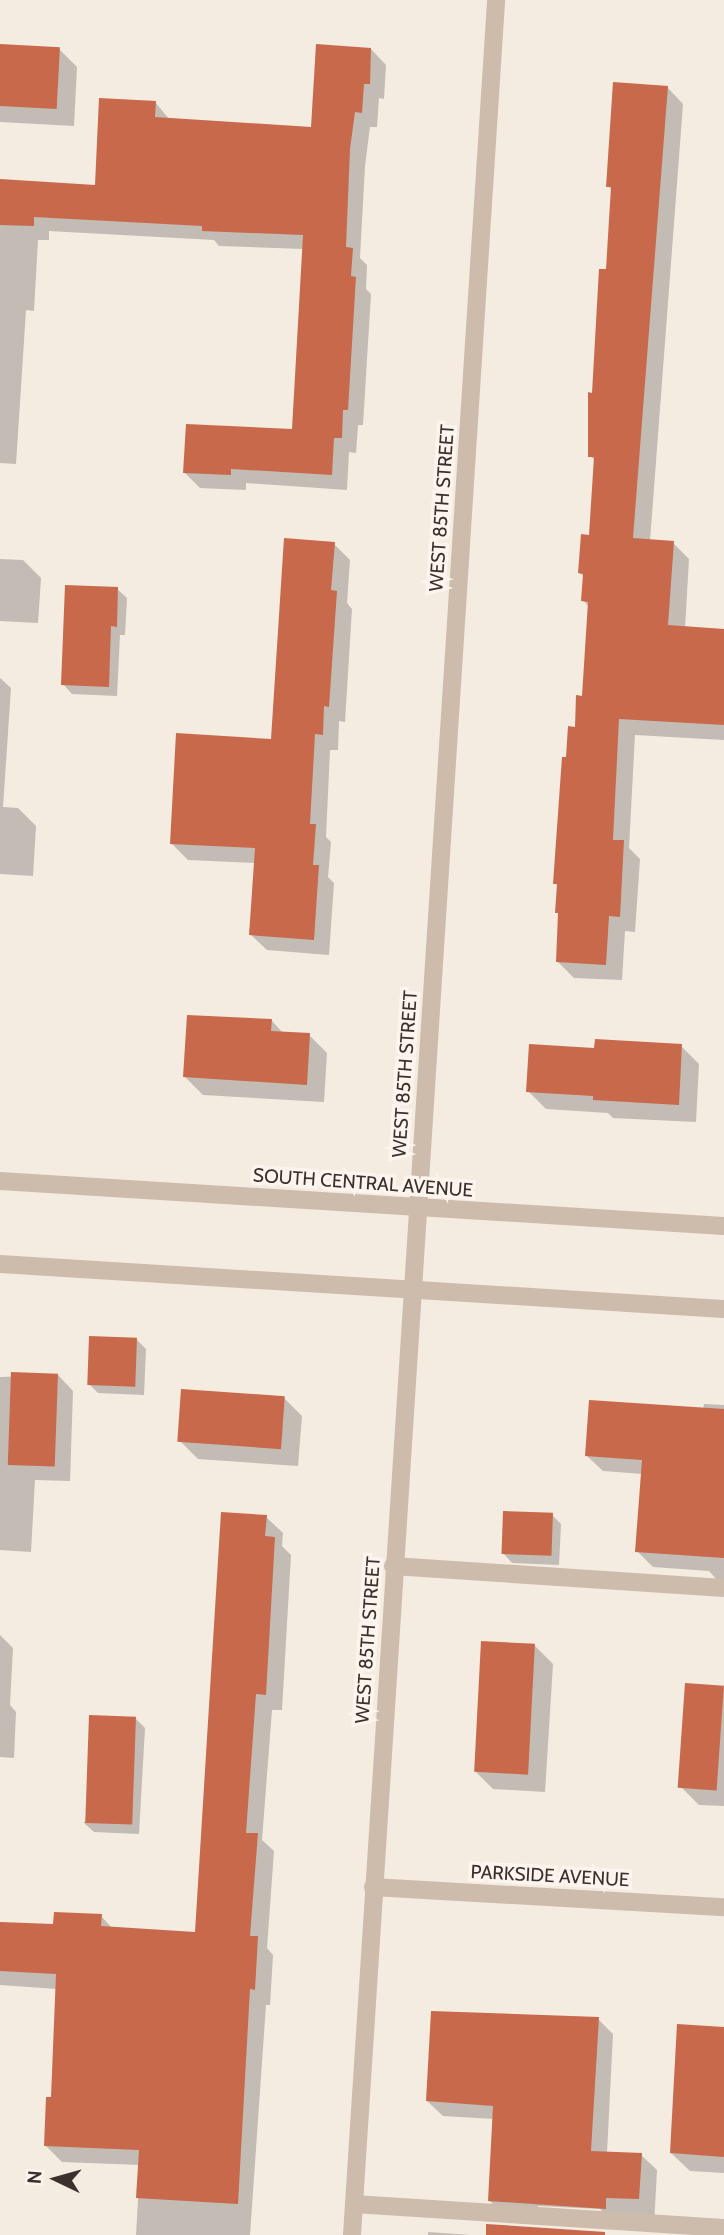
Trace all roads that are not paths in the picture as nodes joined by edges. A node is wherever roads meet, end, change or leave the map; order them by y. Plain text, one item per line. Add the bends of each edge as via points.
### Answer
1 (496, 0) edge
2 (0, 1181) edge
3 (417, 1207) junction
4 (724, 1226) edge
5 (0, 1264) edge
6 (412, 1289) junction
7 (724, 1308) edge
8 (393, 1566) junction
9 (724, 1588) edge
10 (373, 1887) junction
11 (724, 1907) edge
12 (354, 2204) junction
13 (724, 2228) edge
14 (352, 2235) edge

1 - 3 street, WEST 85TH STREET
2 - 3 street, SOUTH CENTRAL AVENUE
3 - 4 street, SOUTH CENTRAL AVENUE
3 - 6 street, WEST 85TH STREET
5 - 6 street
6 - 7 street
6 - 8 street, WEST 85TH STREET
8 - 9 street
8 - 10 street, WEST 85TH STREET
10 - 11 street, PARKSIDE AVENUE
10 - 12 street, WEST 85TH STREET
12 - 13 street
12 - 14 street, WEST 85TH STREET

